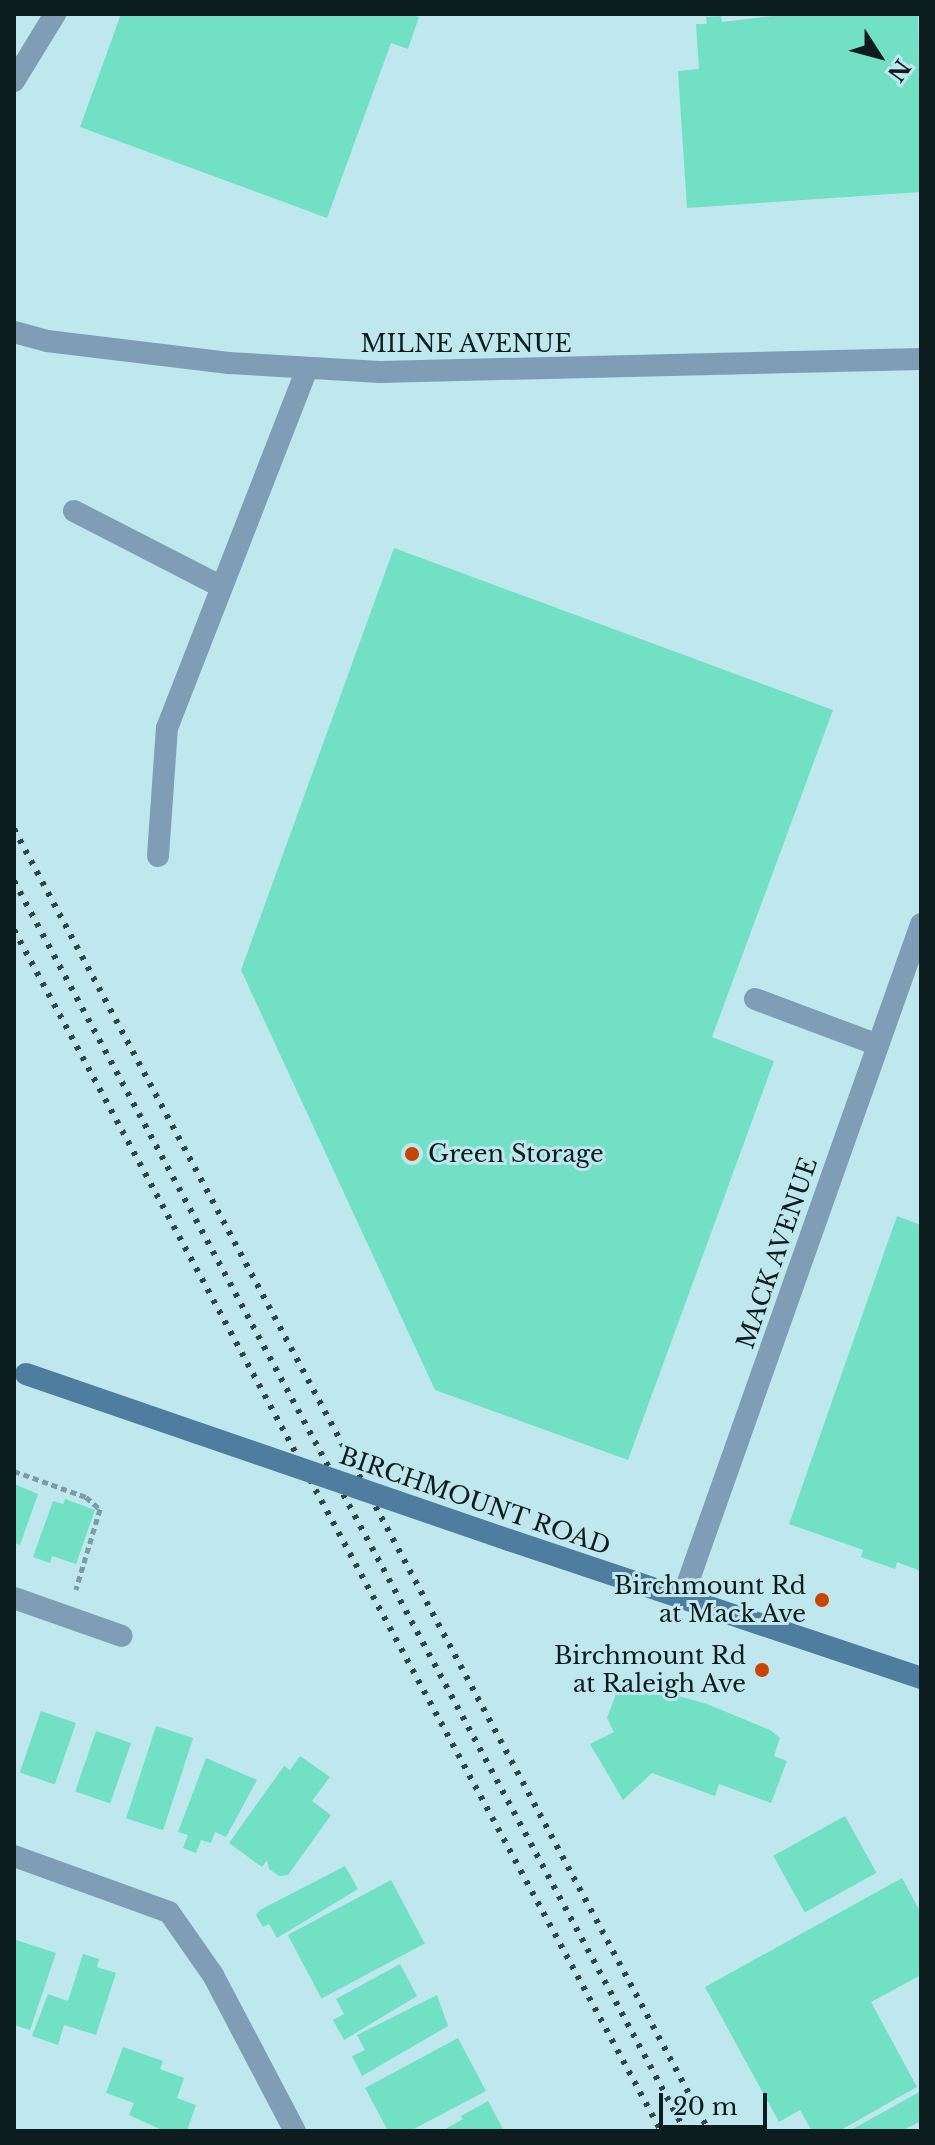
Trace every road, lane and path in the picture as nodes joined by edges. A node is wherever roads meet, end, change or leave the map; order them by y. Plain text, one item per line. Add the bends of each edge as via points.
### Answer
1 (55, 14) edge
2 (14, 81) edge
3 (14, 332) edge
4 (921, 359) edge
5 (307, 368) junction
6 (74, 511) dead end
7 (222, 587) junction
8 (158, 856) dead end
9 (921, 924) edge
10 (755, 999) dead end
11 (878, 1045) junction
12 (20, 1372) edge
13 (14, 1471) edge
14 (14, 1598) edge
15 (682, 1599) junction
16 (67, 1617) junction
17 (122, 1636) dead end
18 (921, 1678) edge
19 (14, 1856) edge
20 (295, 2131) edge

1 - 2 street
3 - 5 street, MILNE AVENUE via 102,348
4 - 5 street, MILNE AVENUE via 596,370
5 - 7 street
6 - 7 street
7 - 8 street via 167,728
9 - 11 street, MACK AVENUE
10 - 11 street
11 - 15 street, MACK AVENUE
12 - 15 main road, BIRCHMOUNT ROAD, bridge
13 - 16 path via 86,1497 100,1509
14 - 16 street
15 - 18 main road, BIRCHMOUNT ROAD
16 - 17 street
19 - 20 street via 169,1912 213,1975

